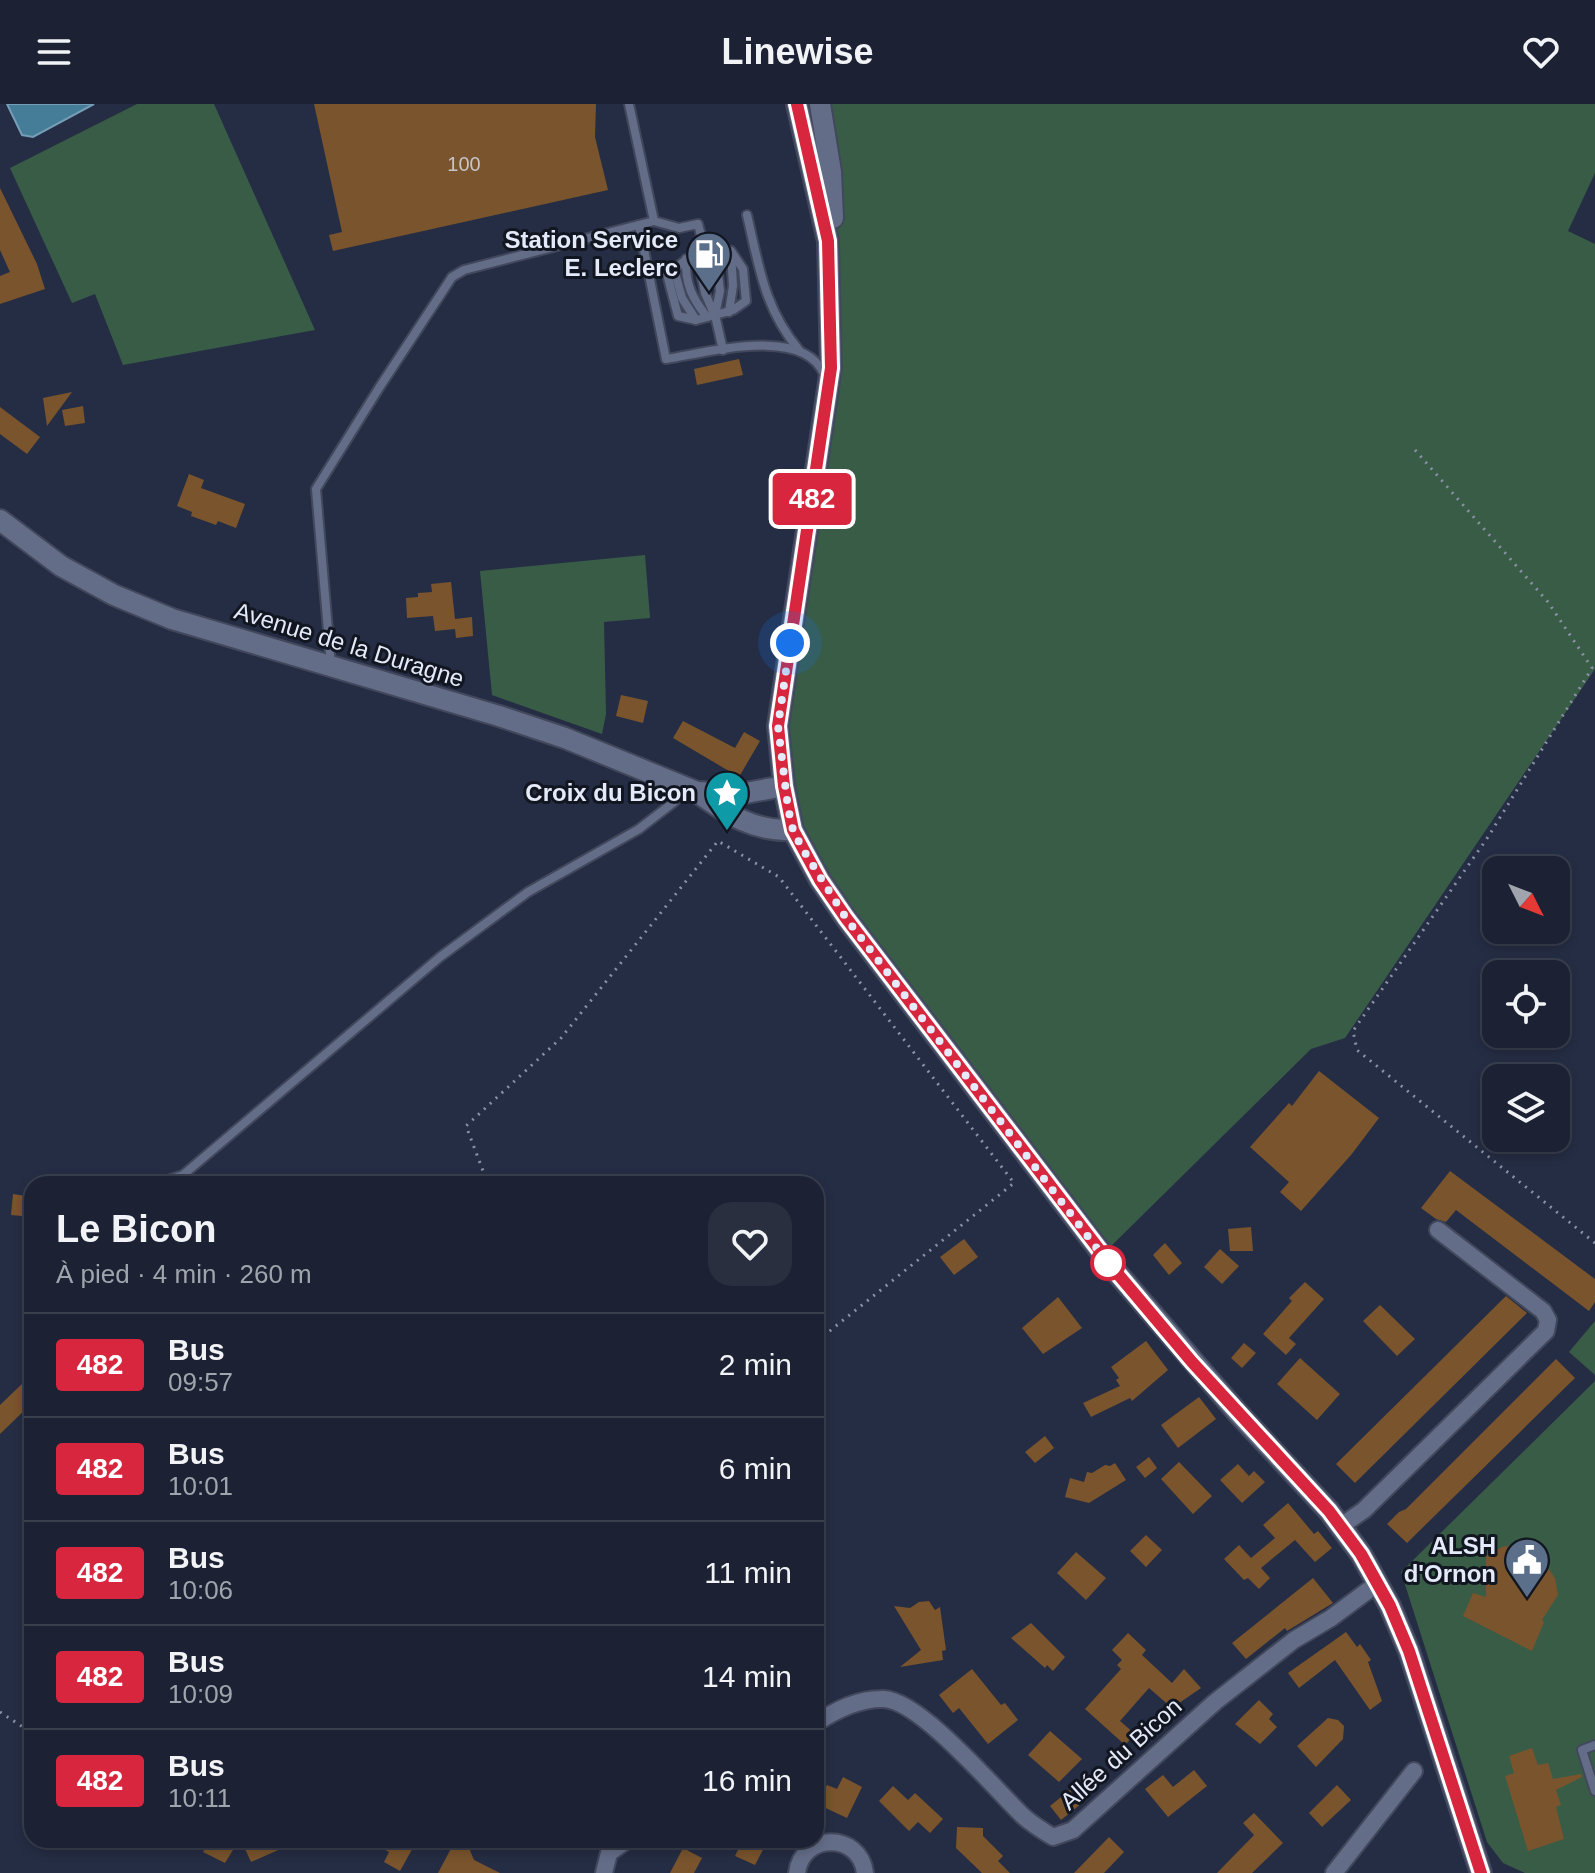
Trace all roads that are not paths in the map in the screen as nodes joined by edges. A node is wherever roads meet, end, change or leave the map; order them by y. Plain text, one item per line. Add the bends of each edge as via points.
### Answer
1 (629, 104) edge
2 (797, 104) edge
3 (817, 104) edge
4 (747, 215) dead end
5 (654, 221) junction
6 (639, 225) junction
7 (700, 249) junction
8 (715, 249) junction
9 (731, 251) junction
10 (686, 259) junction
11 (729, 312) junction
12 (711, 316) junction
13 (723, 350) junction
14 (799, 350) junction
15 (831, 358) junction
16 (829, 385) junction
17 (0, 520) edge
18 (331, 667) junction
19 (784, 786) junction
20 (690, 790) junction
21 (793, 830) junction
22 (180, 1176) edge
23 (1438, 1230) dead end
24 (1341, 1526) junction
25 (1378, 1583) junction
26 (824, 1718) edge
27 (1595, 1745) edge
28 (1414, 1771) dead end
29 (1595, 1791) edge
30 (824, 1842) edge
31 (616, 1848) edge
32 (811, 1848) edge
33 (604, 1873) edge
34 (797, 1873) edge
35 (865, 1873) edge
36 (1334, 1873) edge
37 (1481, 1873) edge

1 - 5 lane
2 - 15 main road via 828,241
3 - 15 main road via 828,151 837,292
4 - 14 lane via 775,318
5 - 6 lane
5 - 7 lane via 679,228 698,224
6 - 13 lane via 666,359
6 - 18 lane via 452,277 316,489
7 - 8 lane
7 - 10 lane
7 - 12 lane
8 - 9 lane
8 - 12 lane via 720,291
9 - 11 lane
9 - 11 lane via 743,269 746,301
10 - 12 lane via 692,298
10 - 12 lane via 667,274 678,316
11 - 12 lane
12 - 13 lane
13 - 14 lane via 759,344
14 - 16 lane via 821,368
15 - 16 main road
16 - 19 main road via 778,726
17 - 18 main road, Avenue de la Duragne via 61,566 114,595 172,619
18 - 20 main road, Avenue de la Duragne via 552,734
19 - 20 main road, Avenue de la Duragne via 740,794
19 - 21 main road
20 - 21 main road, Avenue de la Duragne via 733,818 776,831
20 - 22 lane via 639,829 528,892 440,957
21 - 24 main road via 846,918 1102,1255
23 - 24 street via 1543,1311 1546,1331 1364,1510
24 - 25 main road
25 - 26 street, Allée du Bicon via 1294,1640 1215,1702 1073,1830 1053,1837 906,1707 887,1699 865,1700
25 - 37 main road via 1409,1651
27 - 29 lane via 1582,1750
28 - 36 street
30 - 35 street via 853,1849
31 - 33 street via 609,1853
32 - 34 street

